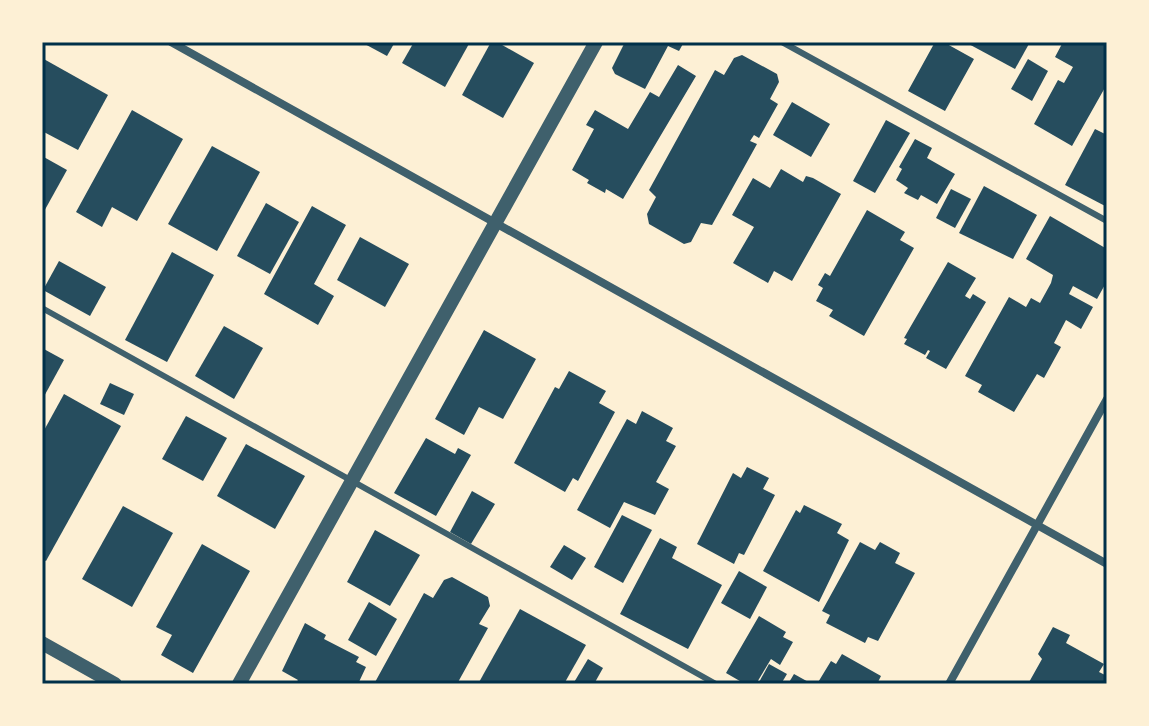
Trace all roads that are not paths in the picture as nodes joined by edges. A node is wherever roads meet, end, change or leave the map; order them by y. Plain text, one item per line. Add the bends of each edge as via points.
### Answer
1 (171, 42) edge
2 (596, 42) edge
3 (782, 42) edge
4 (1107, 221) edge
5 (496, 223) junction
6 (42, 308) edge
7 (1107, 399) edge
8 (352, 482) junction
9 (1037, 525) junction
10 (1107, 564) edge
11 (42, 643) edge
12 (115, 684) edge
13 (239, 684) edge
14 (716, 684) edge
15 (949, 684) edge

1 - 5 street
2 - 5 street
3 - 4 lane
5 - 8 street
5 - 9 street
6 - 8 lane
7 - 9 street
8 - 13 street
8 - 14 lane
9 - 10 street
9 - 15 street
11 - 12 street

